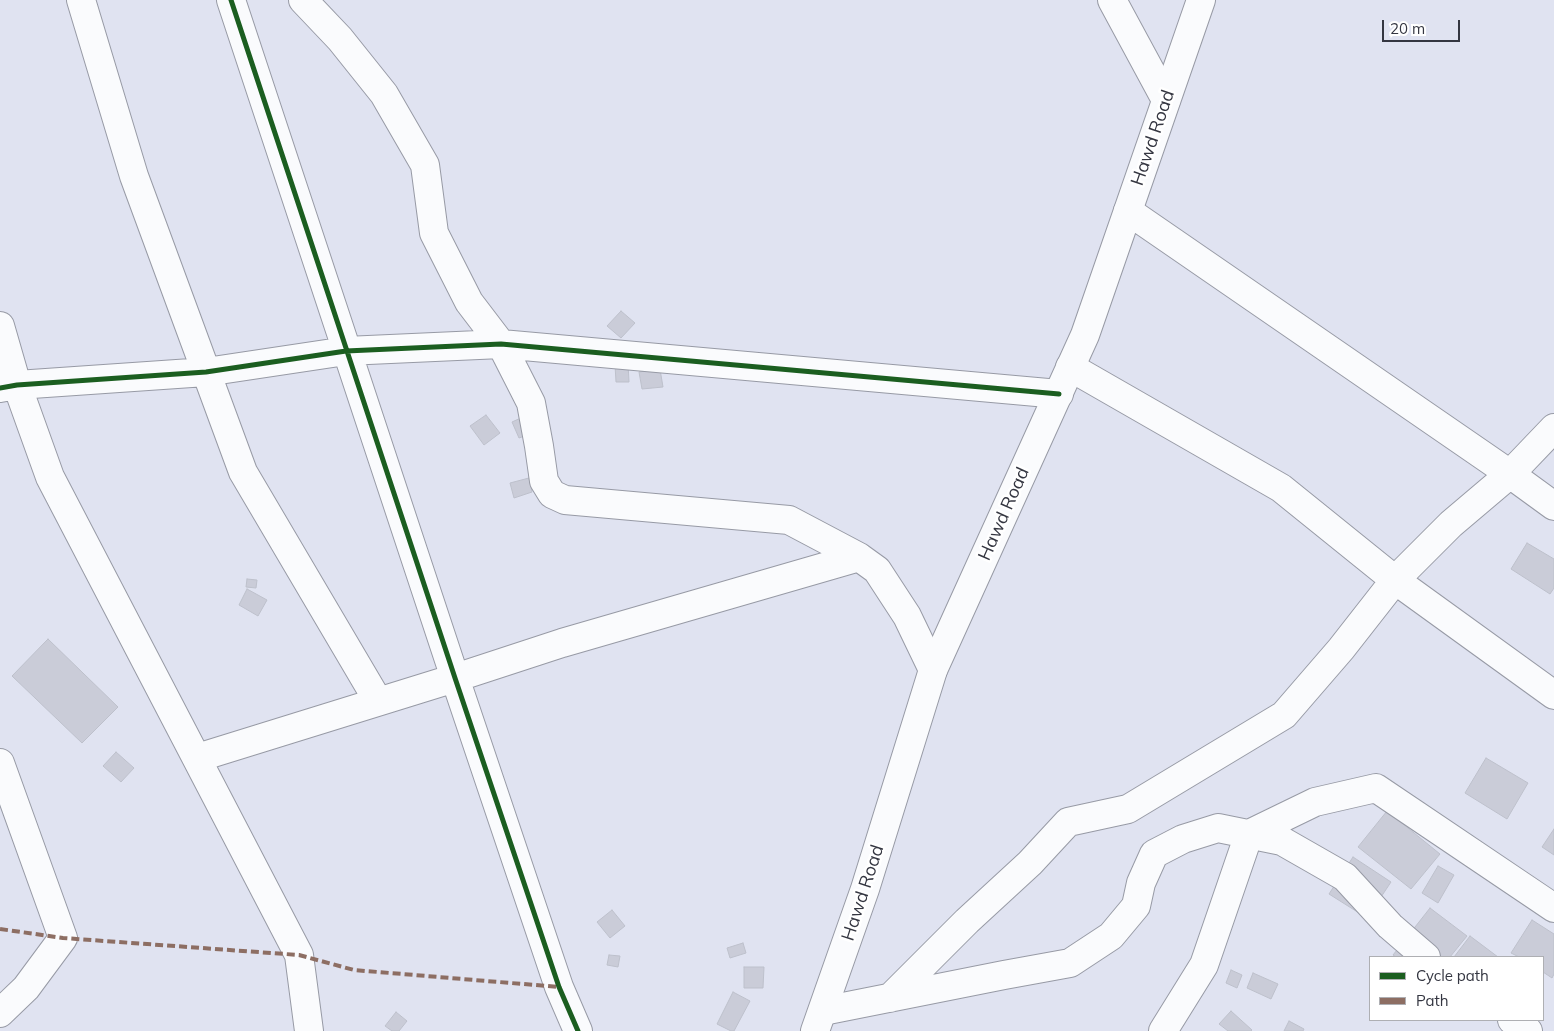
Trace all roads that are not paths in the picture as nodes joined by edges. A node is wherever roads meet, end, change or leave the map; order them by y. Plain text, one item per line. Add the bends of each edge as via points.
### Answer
1 (81, 0) edge
2 (232, 0) edge
3 (303, 0) edge
4 (1112, 0) edge
5 (1201, 0) edge
6 (1166, 100) junction
7 (1128, 211) junction
8 (0, 326) edge
9 (501, 344) junction
10 (346, 351) junction
11 (1070, 367) junction
12 (206, 372) junction
13 (9, 387) edge
14 (1059, 394) junction
15 (1554, 428) edge
16 (1510, 474) junction
17 (1554, 506) edge
18 (859, 556) junction
19 (1394, 580) junction
20 (933, 670) junction
21 (455, 678) junction
22 (1554, 695) edge
23 (378, 701) junction
24 (197, 758) junction
25 (0, 763) edge
26 (1249, 834) junction
27 (1554, 908) edge
28 (1425, 956) edge
29 (890, 998) junction
30 (0, 1013) edge
31 (819, 1021) edge
32 (1513, 1021) edge
33 (309, 1031) edge
34 (578, 1031) edge
35 (1163, 1031) edge
36 (1528, 1031) edge

1 - 12 street via 134,176
2 - 10 street
3 - 9 street via 340,39 384,94 421,157 425,165 434,232 469,302
4 - 6 street
5 - 6 street, Hawd Road
6 - 7 street, Hawd Road
7 - 11 street, Hawd Road via 1085,335
7 - 16 street
8 - 13 street
9 - 10 street
9 - 14 street
9 - 18 street via 531,403 544,481 552,494 565,500 789,520
10 - 12 street
10 - 21 street
11 - 14 street, Hawd Road
11 - 19 street via 1281,488
12 - 13 street
12 - 23 street via 243,472
13 - 24 street via 50,477
14 - 20 street, Hawd Road
15 - 16 street
16 - 17 street
16 - 19 street via 1451,524
18 - 20 street via 877,570 907,616
18 - 21 street via 572,640
19 - 22 street
19 - 29 street via 1284,715 1128,809 1068,822
20 - 31 street, Hawd Road via 865,889
21 - 23 street
21 - 34 street via 559,987
23 - 24 street
24 - 33 street via 299,955
25 - 30 street via 63,938 26,988
26 - 27 street via 1315,802 1376,788
26 - 28 street via 1282,841 1345,877 1390,926
26 - 29 street via 1218,828 1183,839 1154,854 1136,906 1111,936 1070,963
26 - 35 street via 1204,965
29 - 31 street
32 - 36 street

